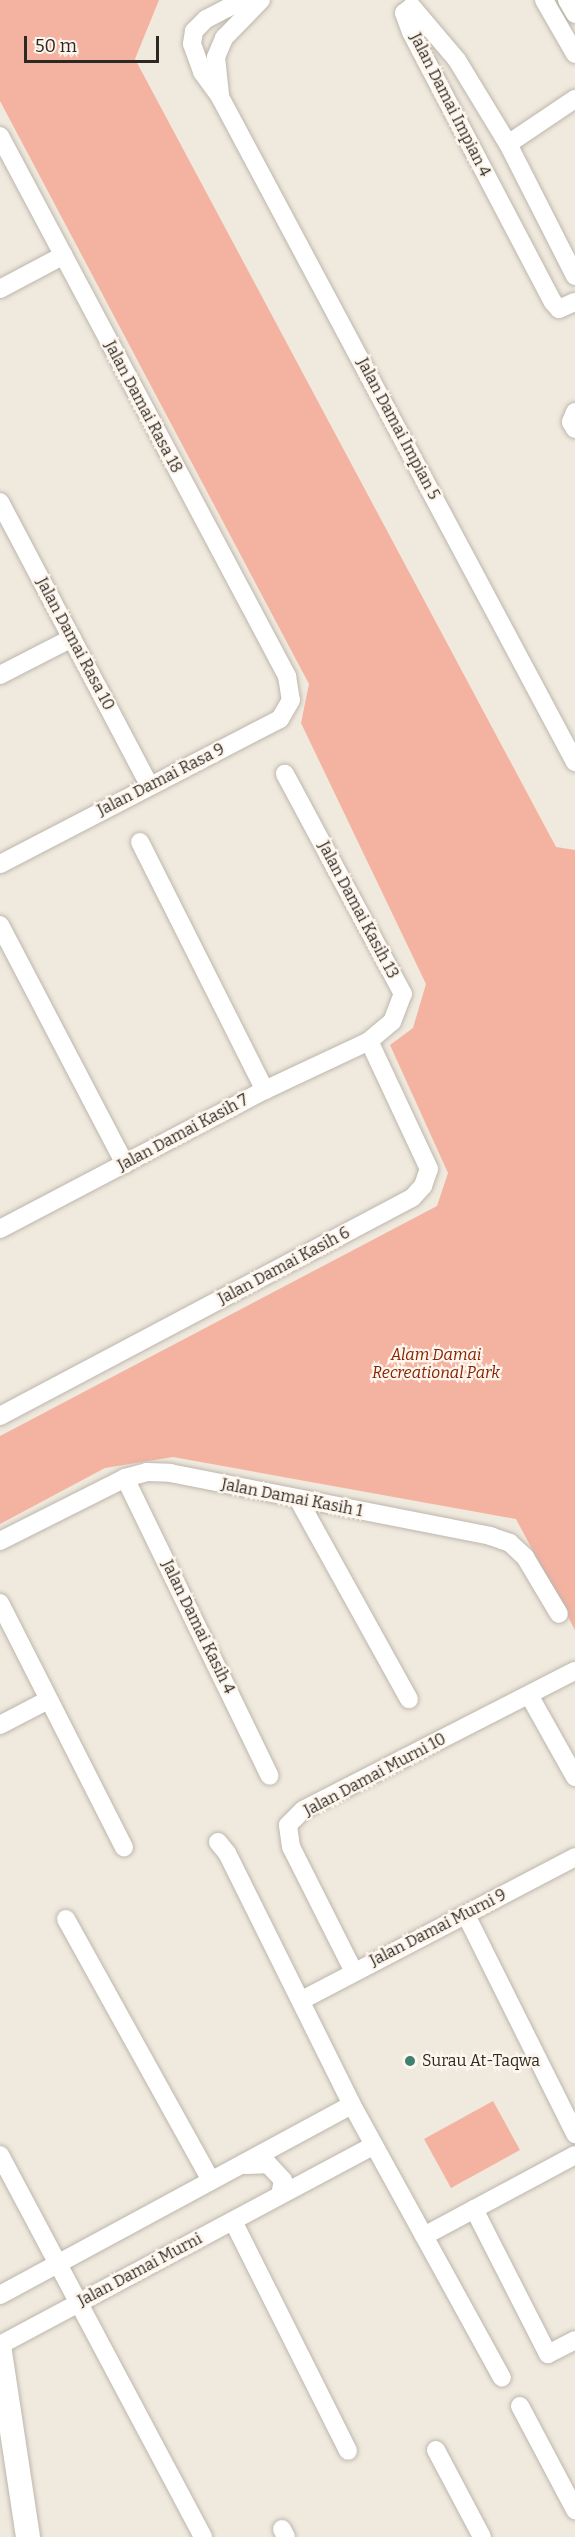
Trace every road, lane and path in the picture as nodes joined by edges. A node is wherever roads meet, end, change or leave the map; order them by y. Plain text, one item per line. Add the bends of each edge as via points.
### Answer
1 (243, 0) edge
2 (261, 0) edge
3 (544, 0) edge
4 (567, 0) edge
5 (575, 14) edge
6 (575, 54) edge
7 (220, 97) junction
8 (575, 99) edge
9 (0, 136) edge
10 (508, 144) junction
11 (64, 255) junction
12 (575, 276) edge
13 (0, 289) edge
14 (575, 302) edge
15 (575, 412) edge
16 (575, 429) edge
17 (0, 502) edge
18 (72, 638) junction
19 (0, 675) edge
20 (287, 676) joint
21 (575, 762) edge
22 (285, 774) dead end
23 (150, 786) junction
24 (140, 842) dead end
25 (0, 864) edge
26 (0, 925) edge
27 (369, 1041) junction
28 (265, 1090) junction
29 (125, 1164) junction
30 (0, 1229) edge
31 (0, 1416) edge
32 (125, 1478) junction
33 (298, 1499) junction
34 (0, 1541) edge
35 (0, 1603) edge
36 (559, 1614) dead end
37 (575, 1671) edge
38 (529, 1695) junction
39 (409, 1699) dead end
40 (46, 1701) junction
41 (0, 1725) edge
42 (270, 1776) dead end
43 (575, 1777) edge
44 (218, 1842) dead end
45 (123, 1847) dead end
46 (575, 1857) edge
47 (466, 1916) junction
48 (66, 1919) dead end
49 (354, 1972) junction
50 (302, 2000) junction
51 (352, 2105) junction
52 (575, 2134) edge
53 (374, 2145) junction
54 (0, 2155) edge
55 (575, 2155) edge
56 (240, 2165) junction
57 (211, 2181) junction
58 (280, 2195) junction
59 (474, 2209) junction
60 (233, 2221) junction
61 (424, 2236) junction
62 (58, 2263) junction
63 (0, 2295) edge
64 (80, 2302) junction
65 (575, 2340) edge
66 (0, 2345) edge
67 (0, 2352) edge
68 (502, 2378) dead end
69 (520, 2406) dead end
70 (436, 2450) dead end
71 (348, 2451) dead end
72 (575, 2510) edge
73 (28, 2537) edge
74 (203, 2537) edge
75 (482, 2537) edge

1 - 7 street via 206,19 194,31 192,44 202,72
2 - 7 street via 238,19 216,57
3 - 6 street
4 - 5 street
7 - 21 street, Jalan Damai Impian 5
8 - 10 street
9 - 11 street, Jalan Damai Rasa 18
10 - 12 street, Jalan Damai Impian 4
10 - 14 street, Jalan Damai Impian 4 via 457,60 412,7 404,13 411,32 553,302 559,309
11 - 13 street
11 - 20 street, Jalan Damai Rasa 18
15 - 16 street via 571,422
17 - 18 street, Jalan Damai Rasa 10
18 - 19 street
18 - 23 street, Jalan Damai Rasa 10
20 - 23 street, Jalan Damai Rasa 9 via 291,700 280,719
22 - 27 street, Jalan Damai Kasih 13 via 403,994 392,1022
23 - 25 street, Jalan Damai Rasa 9
24 - 28 street
26 - 29 street
27 - 28 street, Jalan Damai Kasih 7
27 - 31 street, Jalan Damai Kasih 6 via 429,1169 423,1186 413,1197
28 - 29 street, Jalan Damai Kasih 7
29 - 30 street, Jalan Damai Kasih 7
32 - 33 street, Jalan Damai Kasih 1 via 147,1472 170,1473
32 - 34 street, Jalan Damai Kasih 1
32 - 42 street, Jalan Damai Kasih 4
33 - 36 street, Jalan Damai Kasih 1 via 510,1543 537,1573
33 - 39 street
35 - 40 street
37 - 38 street, Jalan Damai Murni 10
38 - 43 street
38 - 49 street, Jalan Damai Murni 10 via 303,1810 288,1825 291,1846
40 - 41 street
40 - 45 street
44 - 50 street
46 - 47 street, Jalan Damai Murni 9
47 - 49 street, Jalan Damai Murni 9
47 - 52 street
48 - 57 street
49 - 50 street, Jalan Damai Murni 9
50 - 51 street
51 - 53 street
51 - 56 street
53 - 58 street, Jalan Damai Murni
53 - 61 street
54 - 62 street
55 - 59 street
56 - 57 street
56 - 58 street via 268,2164 283,2180
57 - 62 street
58 - 60 street, Jalan Damai Murni
59 - 61 street
59 - 65 street via 548,2354
60 - 64 street, Jalan Damai Murni
60 - 71 street
61 - 68 street
62 - 63 street
62 - 64 street
64 - 66 street, Jalan Damai Murni
64 - 74 street
67 - 73 street
69 - 72 street
70 - 75 street

